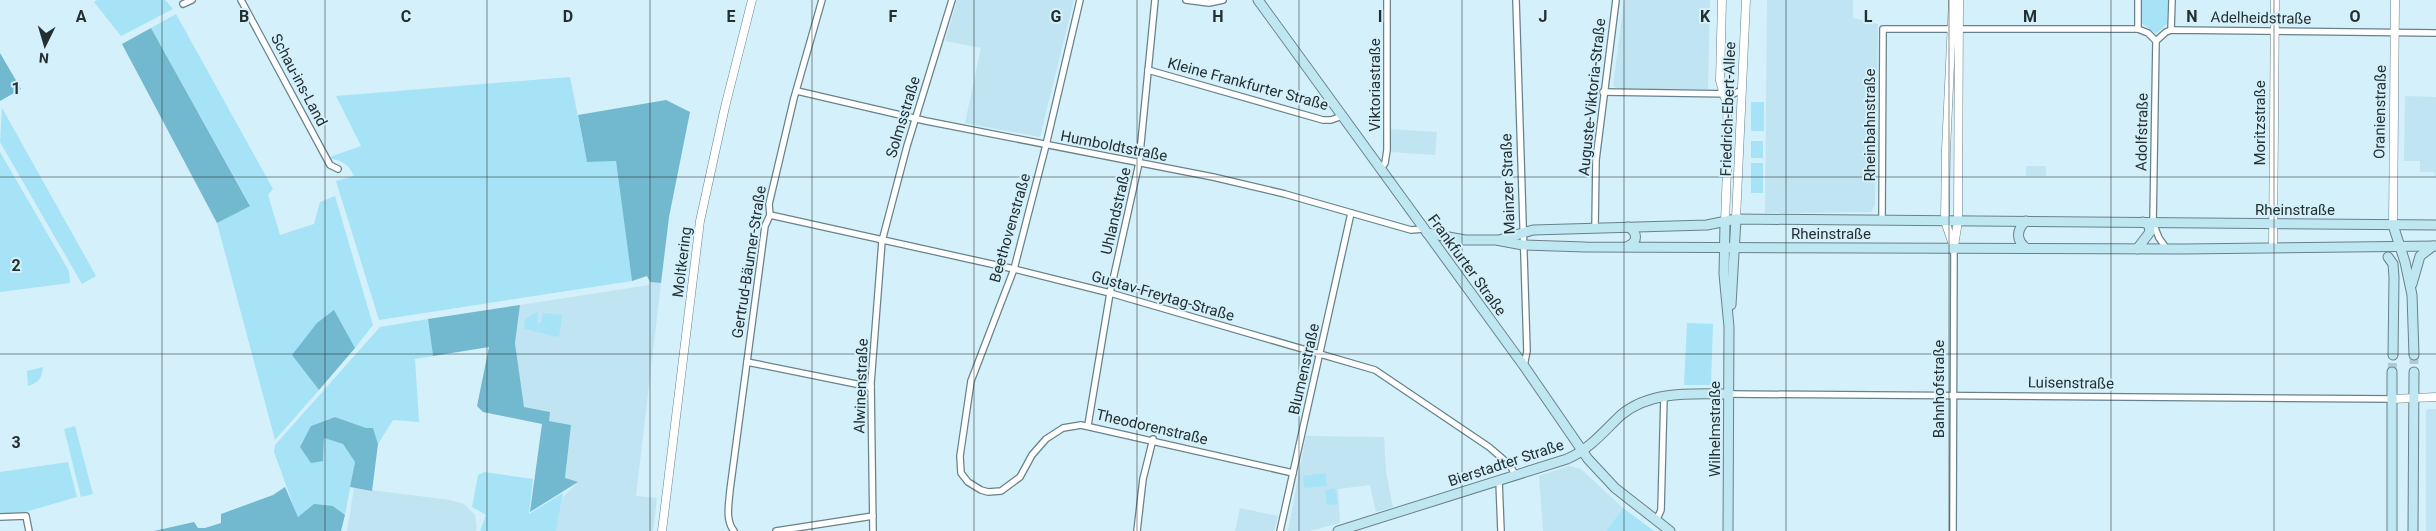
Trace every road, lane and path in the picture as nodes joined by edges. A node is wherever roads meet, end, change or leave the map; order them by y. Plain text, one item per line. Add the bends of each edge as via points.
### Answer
1 (192, 0) edge
2 (241, 0) edge
3 (752, 0) edge
4 (822, 0) edge
5 (952, 0) edge
6 (1080, 0) edge
7 (1155, 0) edge
8 (1186, 0) edge
9 (1223, 0) edge
10 (1258, 0) edge
11 (1387, 0) edge
12 (1516, 0) edge
13 (1616, 0) edge
14 (1722, 0) edge
15 (1746, 0) edge
16 (1953, 0) edge
17 (1959, 0) edge
18 (2138, 0) edge
19 (2172, 0) edge
20 (2275, 0) edge
21 (2395, 0) edge
22 (183, 4) dead end
23 (2138, 29) junction
24 (1951, 30) junction
25 (1960, 30) junction
26 (2171, 30) junction
27 (2275, 31) junction
28 (2395, 32) junction
29 (2436, 33) edge
30 (2156, 41) junction
31 (1148, 70) junction
32 (1742, 90) junction
33 (797, 91) junction
34 (1603, 92) junction
35 (1724, 94) junction
36 (1342, 116) junction
37 (915, 118) junction
38 (1046, 146) junction
39 (1139, 163) junction
40 (338, 169) dead end
41 (1381, 169) junction
42 (1351, 213) junction
43 (770, 215) junction
44 (1736, 219) junction
45 (1882, 220) junction
46 (1945, 221) junction
47 (1958, 221) junction
48 (2026, 221) junction
49 (1725, 222) junction
50 (2143, 222) junction
51 (2153, 223) junction
52 (2273, 224) junction
53 (2393, 225) junction
54 (2436, 225) edge
55 (1628, 227) junction
56 (1595, 228) junction
57 (1426, 231) junction
58 (1522, 232) junction
59 (1465, 240) junction
60 (1496, 240) junction
61 (882, 241) junction
62 (1523, 245) junction
63 (2400, 245) junction
64 (1437, 246) junction
65 (1628, 246) junction
66 (2434, 246) edge
67 (1724, 247) junction
68 (1735, 247) junction
69 (2273, 247) junction
70 (2370, 247) junction
71 (1954, 248) junction
72 (2026, 248) junction
73 (2136, 249) junction
74 (2167, 249) junction
75 (2388, 257) junction
76 (1014, 269) junction
77 (2407, 270) junction
78 (2411, 289) junction
79 (1110, 293) junction
80 (1729, 327) junction
81 (1320, 355) junction
82 (2393, 355) tunnel mouth
83 (2414, 355) tunnel mouth
84 (747, 362) junction
85 (1524, 366) junction
86 (2392, 372) tunnel mouth
87 (2414, 372) tunnel mouth
88 (871, 387) junction
89 (1729, 394) junction
90 (1664, 396) junction
91 (1953, 397) junction
92 (2436, 397) edge
93 (2413, 398) junction
94 (2393, 399) junction
95 (1088, 425) junction
96 (1153, 439) junction
97 (1582, 451) junction
98 (1293, 473) junction
99 (1515, 475) junction
100 (1499, 481) junction
101 (1002, 491) joint
102 (873, 516) junction
103 (0, 517) edge
104 (1656, 521) junction
105 (1360, 528) edge
106 (28, 531) edge
107 (662, 531) edge
108 (734, 531) edge
109 (776, 531) edge
110 (873, 531) edge
111 (1137, 531) edge
112 (1280, 531) edge
113 (1338, 531) edge
114 (1501, 531) edge
115 (1670, 531) edge
116 (1728, 531) edge
117 (1953, 531) edge
118 (2392, 531) edge
119 (2413, 531) edge

1 - 22 street
2 - 40 street, Schau-ins-Land via 330,165
3 - 107 street, Moltkering via 700,221
4 - 33 street, Gertrud-Bäumer-Straße
5 - 37 street, Solmsstraße
6 - 38 street, Beethovenstraße
7 - 31 street, Uhlandstraße
8 - 9 street via 1209,3
10 - 36 main road, Frankfurter Straße
11 - 41 street, Viktoriastraße via 1387,150
12 - 58 street, Mainzer Straße
13 - 34 street, Auguste-Viktoria-Straße
14 - 35 street, Friedrich-Ebert-Allee via 1720,74
15 - 32 street, Friedrich-Ebert-Allee
16 - 24 street, Bahnhofstraße
17 - 25 street, Bahnhofstraße
18 - 23 street
19 - 26 street
20 - 27 street, Moritzstraße
21 - 28 street, Oranienstraße
23 - 25 street
23 - 30 street
24 - 25 street
24 - 45 street, Rheinbahnstraße via 1884,29
24 - 46 street, Bahnhofstraße
25 - 47 street, Bahnhofstraße
26 - 27 street, Adelheidstraße
26 - 30 street
27 - 28 street, Adelheidstraße
27 - 52 street, Moritzstraße
28 - 29 street, Adelheidstraße
28 - 53 street, Oranienstraße
30 - 51 street, Adolfstraße
31 - 36 street, Kleine Frankfurter Straße via 1323,120
31 - 39 street, Uhlandstraße
32 - 35 street via 1736,94
32 - 44 street, Friedrich-Ebert-Allee
33 - 37 street, Humboldtstraße
33 - 43 street, Gertrud-Bäumer-Straße via 769,204
34 - 35 street
34 - 56 street, Auguste-Viktoria-Straße via 1596,160
35 - 49 street, Friedrich-Ebert-Allee via 1728,143
36 - 41 main road, Frankfurter Straße
37 - 38 street, Humboldtstraße
37 - 61 street, Solmsstraße
38 - 39 street, Humboldtstraße
38 - 76 street, Beethovenstraße
39 - 42 street, Humboldtstraße via 1267,190
39 - 79 street, Uhlandstraße
41 - 57 main road, Frankfurter Straße
42 - 57 street, Humboldtstraße
42 - 81 street, Blumenstraße
43 - 61 street, Gustav-Freytag-Straße
43 - 84 street, Gertrud-Bäumer-Straße via 765,226
44 - 45 main road, Rheinstraße
44 - 49 main road, Rheinstraße
44 - 68 main road, Wilhelmstraße
45 - 46 main road, Rheinstraße
46 - 47 main road, Rheinstraße
46 - 71 street, Bahnhofstraße
47 - 48 main road, Rheinstraße
47 - 71 street, Bahnhofstraße
48 - 50 main road, Rheinstraße
48 - 72 main road via 2018,235
49 - 55 main road, Rheinstraße
49 - 67 main road, Wilhelmstraße
50 - 51 main road, Rheinstraße
50 - 73 main road via 2149,225 2150,232
51 - 52 main road, Rheinstraße
51 - 74 street
52 - 53 main road, Rheinstraße
52 - 69 street, Moritzstraße
53 - 54 main road, Rheinstraße
53 - 63 main road
55 - 56 main road, Rheinstraße
55 - 65 main road via 1636,237
56 - 58 main road, Rheinstraße
57 - 59 main road
57 - 64 main road, Frankfurter Straße
58 - 60 main road, Rheinstraße
58 - 62 street, Mainzer Straße
59 - 60 main road, Rheinstraße
59 - 64 main road
60 - 62 main road, Rheinstraße
61 - 76 street, Gustav-Freytag-Straße
61 - 88 street, Alwinenstraße
62 - 65 main road, Rheinstraße
62 - 85 street, Mainzer Straße via 1527,351
63 - 66 main road, Rheinstraße
63 - 70 main road, Rheinstraße
63 - 77 main road
64 - 85 main road, Frankfurter Straße
65 - 67 main road, Rheinstraße
66 - 78 main road via 2420,256
67 - 68 main road, Rheinstraße
67 - 80 main road, Wilhelmstraße
68 - 71 main road, Rheinstraße
68 - 80 main road, Wilhelmstraße
69 - 70 main road, Rheinstraße
69 - 74 main road, Rheinstraße
70 - 75 main road
71 - 72 main road, Rheinstraße
71 - 91 street, Bahnhofstraße
72 - 73 main road, Rheinstraße
73 - 74 main road, Rheinstraße
75 - 77 main road
75 - 82 main road via 2393,264 2394,277
76 - 79 street, Gustav-Freytag-Straße
76 - 101 street, Beethovenstraße via 974,370 960,456 961,473 968,482 988,492
77 - 78 main road
78 - 83 main road
79 - 81 street, Gustav-Freytag-Straße
79 - 95 street, Uhlandstraße
80 - 89 main road, Wilhelmstraße
81 - 98 street, Blumenstraße
81 - 99 street, Gustav-Freytag-Straße via 1384,375 1489,447 1510,465
84 - 88 street
84 - 108 street, Gertrud-Bäumer-Straße via 728,515
85 - 97 main road, Frankfurter Straße
86 - 94 main road
87 - 93 main road
88 - 102 street, Alwinenstraße
89 - 90 main road, Bierstadter Straße
89 - 91 street, Luisenstraße
89 - 116 main road, Wilhelmstraße
90 - 97 main road, Bierstadter Straße via 1628,410
90 - 104 street via 1662,510
91 - 94 street, Luisenstraße
91 - 117 street, Bahnhofstraße
92 - 93 street, Luisenstraße
93 - 94 street, Luisenstraße
93 - 119 main road
94 - 118 main road
95 - 96 street, Theodorenstraße
95 - 101 street, Theodorenstraße via 1074,425 1055,432 1037,448 1020,477
96 - 98 street, Theodorenstraße
96 - 111 street via 1142,486
97 - 99 main road, Bierstadter Straße
97 - 104 main road, Frankfurter Straße via 1602,476
98 - 112 street, Blumenstraße
99 - 100 main road, Bierstadter Straße
100 - 105 main road, Bierstadter Straße
100 - 114 street
102 - 109 street
102 - 110 street, Alwinenstraße
103 - 106 street via 26,516
104 - 115 main road, Frankfurter Straße
105 - 113 main road, Bierstadter Straße

